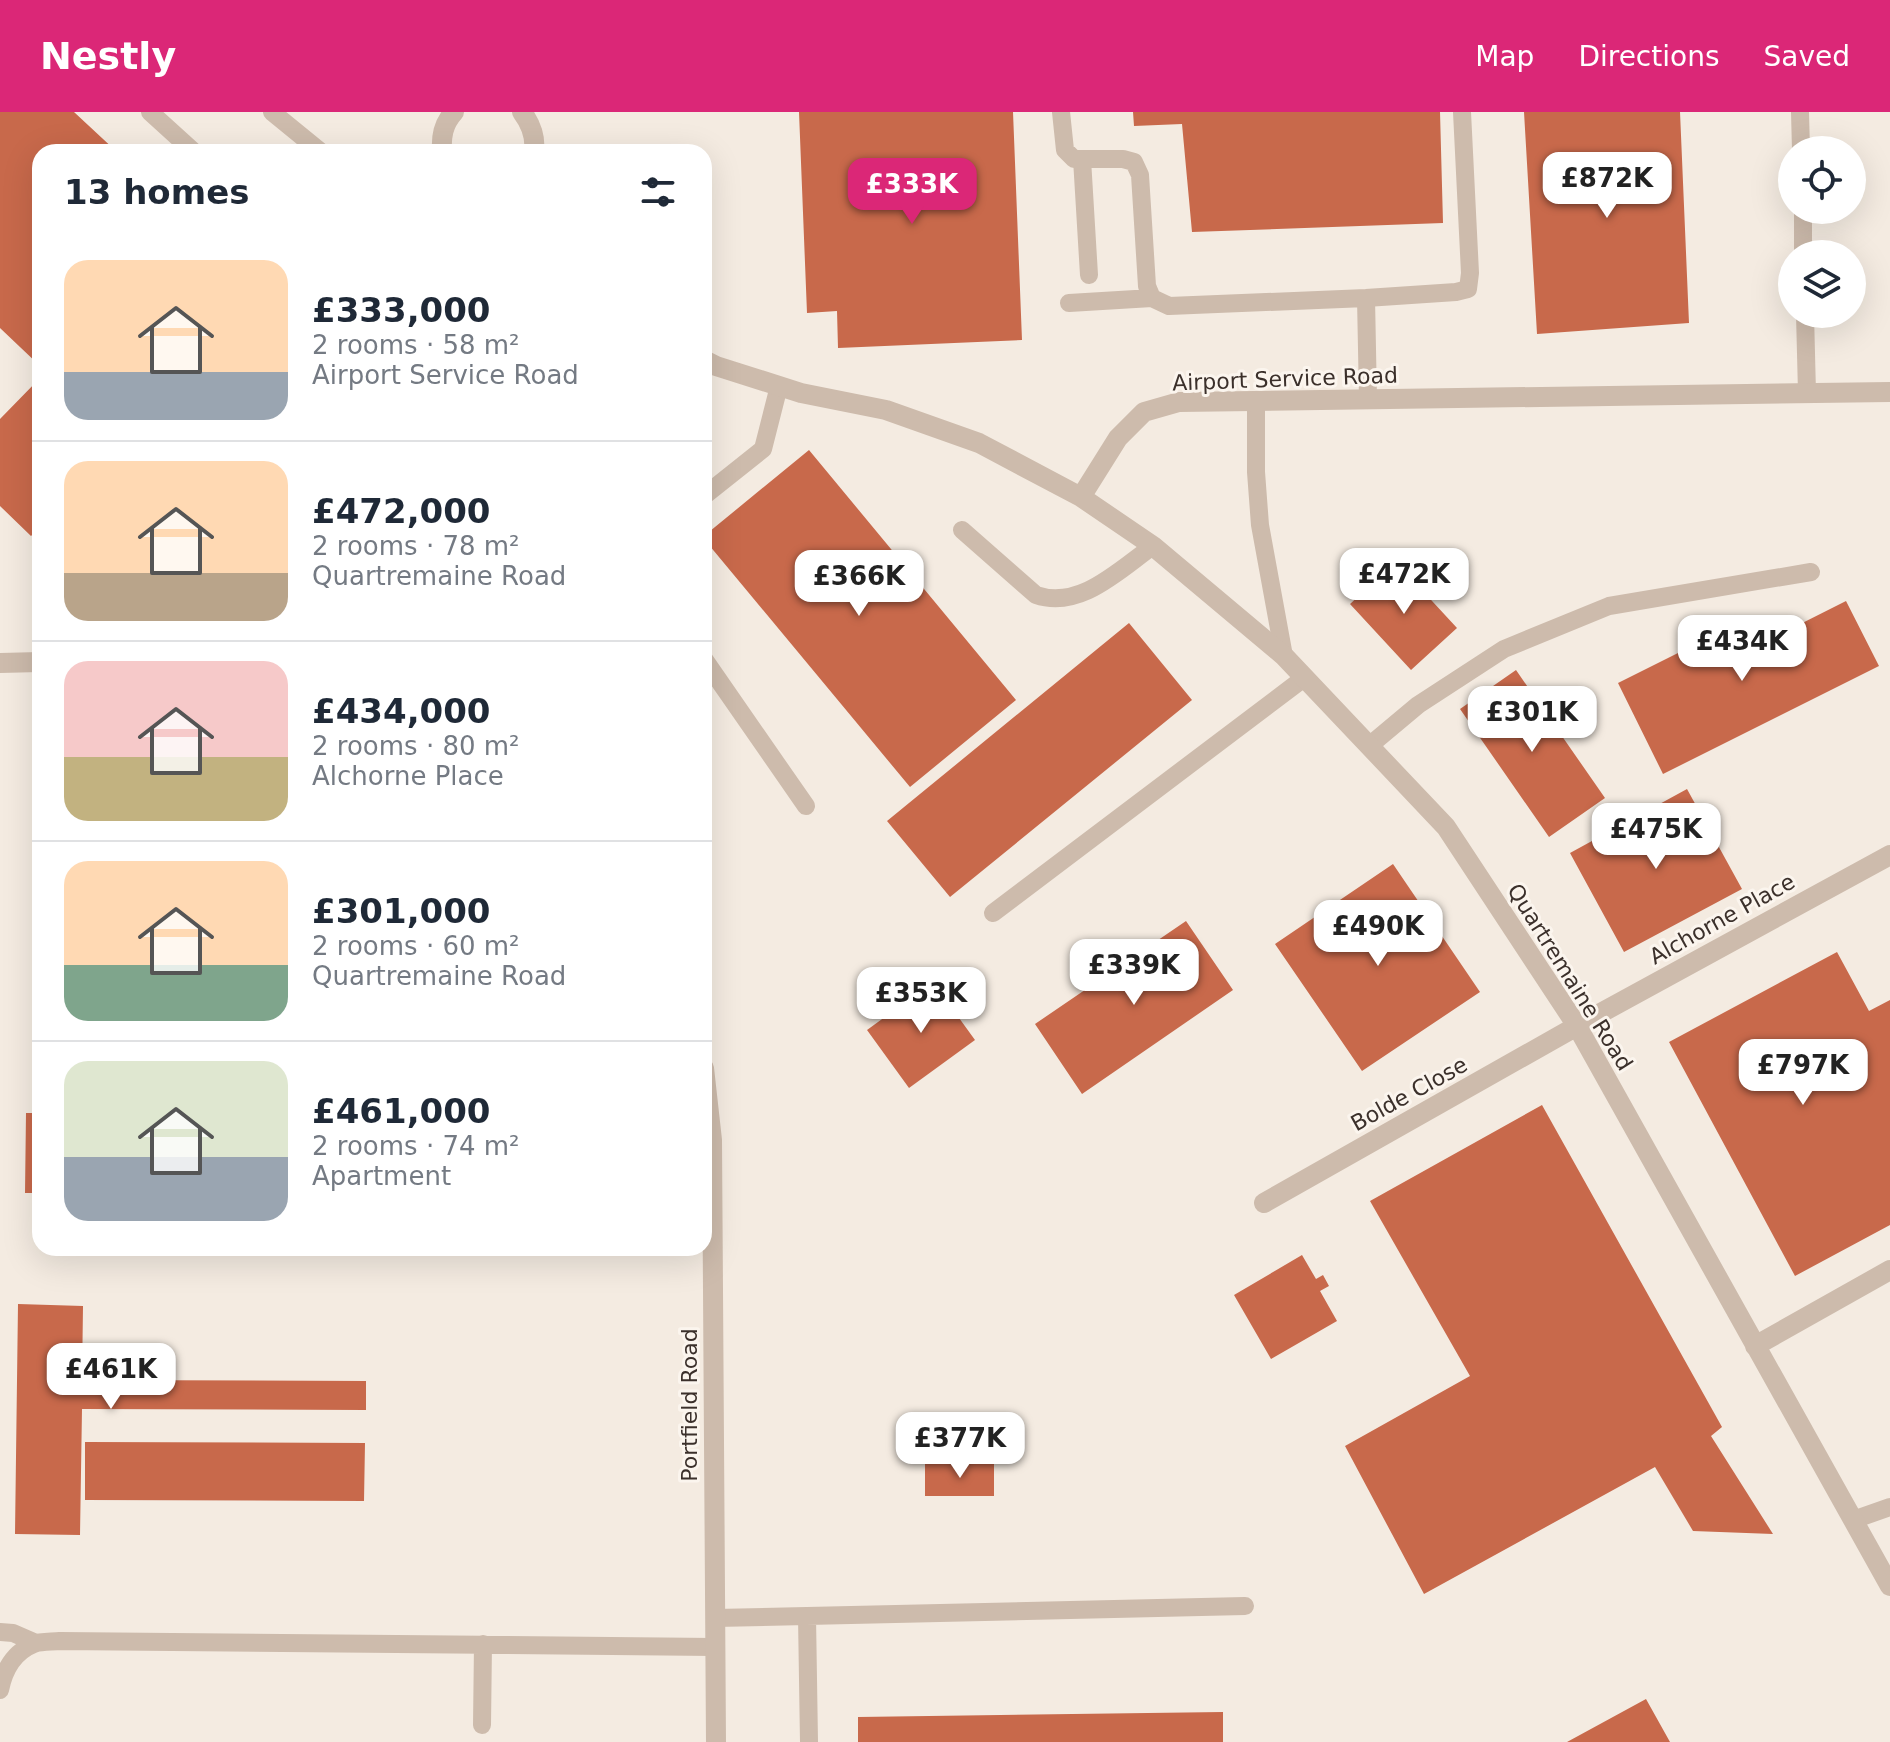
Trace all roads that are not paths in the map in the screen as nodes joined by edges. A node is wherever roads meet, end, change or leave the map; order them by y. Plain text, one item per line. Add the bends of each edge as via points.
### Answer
1 (150, 112) edge
2 (272, 112) edge
3 (1061, 112) edge
4 (1462, 112) edge
5 (1800, 112) edge
6 (450, 113) edge
7 (531, 115) edge
8 (1801, 136) edge
9 (185, 144) edge
10 (311, 144) edge
11 (441, 144) edge
12 (535, 144) edge
13 (1082, 159) junction
14 (1089, 275) dead end
15 (1152, 298) junction
16 (1366, 298) junction
17 (1069, 303) dead end
18 (1805, 328) edge
19 (712, 364) edge
20 (779, 386) junction
21 (1890, 392) edge
22 (1807, 393) junction
23 (1368, 400) junction
24 (1256, 402) junction
25 (712, 490) edge
26 (1081, 497) junction
27 (962, 530) dead end
28 (1153, 546) junction
29 (1811, 572) dead end
30 (1284, 656) junction
31 (32, 662) edge
32 (0, 663) edge
33 (712, 671) edge
34 (1304, 678) junction
35 (1369, 746) junction
36 (806, 806) dead end
37 (1890, 855) edge
38 (993, 913) dead end
39 (1577, 1026) junction
40 (712, 1140) edge
41 (1264, 1203) dead end
42 (1890, 1270) edge
43 (1755, 1346) junction
44 (1890, 1507) edge
45 (1853, 1520) junction
46 (1890, 1586) edge
47 (1245, 1606) dead end
48 (807, 1616) junction
49 (715, 1618) junction
50 (0, 1632) edge
51 (36, 1643) junction
52 (483, 1644) junction
53 (715, 1647) junction
54 (4, 1664) edge
55 (0, 1690) edge
56 (482, 1725) dead end
57 (716, 1742) edge
58 (809, 1742) edge

1 - 9 lane
2 - 10 lane
3 - 13 lane via 1065,150
4 - 16 lane via 1468,289
5 - 8 lane
6 - 11 street
7 - 12 street
13 - 14 lane
13 - 15 lane via 1134,162 1140,175
15 - 16 lane via 1169,306
15 - 17 lane
16 - 23 lane
18 - 22 lane
19 - 20 street
20 - 25 lane via 763,449
20 - 26 street via 886,410 979,443
21 - 22 street, Airport Service Road
22 - 23 street, Airport Service Road
23 - 24 street, Airport Service Road
24 - 26 street, Airport Service Road via 1179,402 1144,412 1118,438
24 - 30 lane via 1260,525
26 - 28 street, Quartremaine Road
27 - 28 lane via 1036,595 1050,599 1094,589
28 - 30 street, Quartremaine Road
29 - 35 lane via 1609,606 1504,649 1418,705
30 - 34 street, Quartremaine Road
31 - 32 street
33 - 36 lane
34 - 35 street, Quartremaine Road
34 - 38 lane
35 - 39 street, Quartremaine Road via 1446,827
37 - 39 street, Alchorne Place
39 - 41 street, Bolde Close
39 - 43 street, Quartremaine Road
40 - 49 street, Portfield Road
42 - 43 street
43 - 45 street, Quartremaine Road
44 - 45 lane
45 - 46 street, Quartremaine Road
47 - 48 lane
48 - 49 lane
48 - 58 lane
49 - 53 street, Portfield Road
50 - 51 lane
51 - 52 lane
51 - 54 lane
52 - 53 lane
52 - 56 lane
53 - 57 street, Portfield Road
54 - 55 lane

